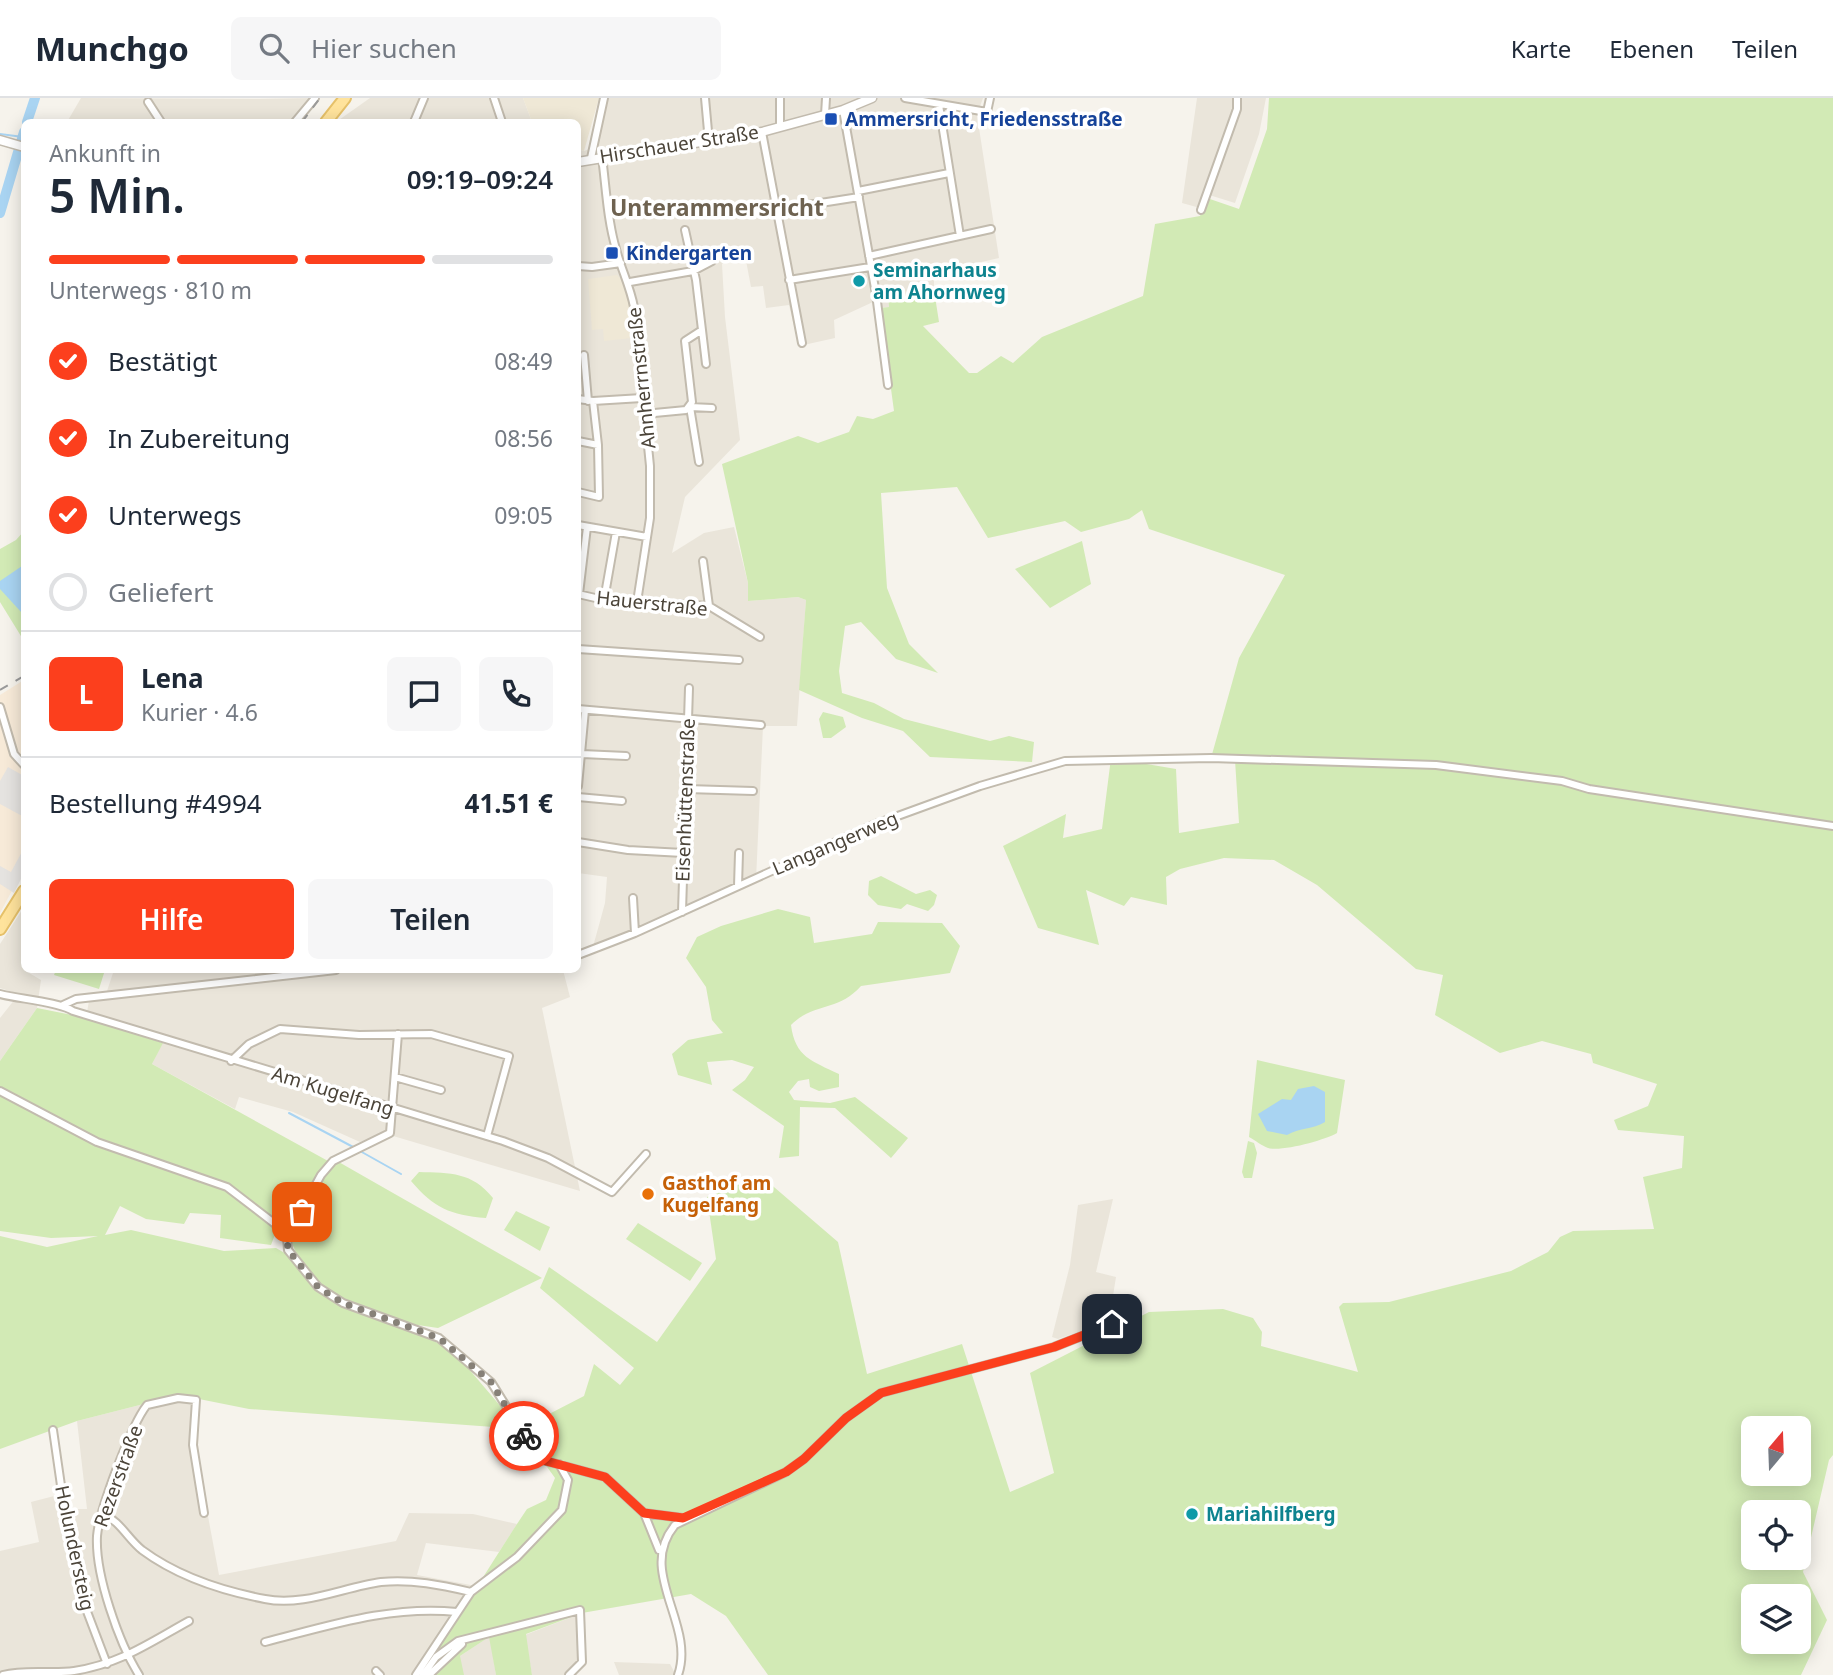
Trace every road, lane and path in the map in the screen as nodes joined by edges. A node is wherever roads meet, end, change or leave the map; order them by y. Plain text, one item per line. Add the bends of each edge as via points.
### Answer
1 (315, 98) edge
2 (345, 98) edge
3 (424, 98) edge
4 (494, 98) edge
5 (604, 98) edge
6 (705, 98) edge
7 (780, 98) edge
8 (826, 98) edge
9 (872, 98) edge
10 (905, 98) edge
11 (990, 98) edge
12 (1237, 98) edge
13 (148, 102) dead end
14 (939, 105) junction
15 (843, 110) junction
16 (825, 115) junction
17 (159, 119) edge
18 (298, 119) edge
19 (328, 119) edge
20 (415, 119) edge
21 (501, 119) edge
22 (780, 127) junction
23 (762, 132) junction
24 (4, 141) edge
25 (709, 142) junction
26 (21, 146) edge
27 (602, 157) junction
28 (591, 158) junction
29 (581, 161) edge
30 (949, 173) junction
31 (858, 194) junction
32 (776, 210) junction
33 (1201, 211) dead end
34 (991, 229) dead end
35 (685, 230) dead end
36 (960, 236) junction
37 (869, 256) junction
38 (712, 261) dead end
39 (621, 262) junction
40 (581, 265) edge
41 (870, 267) junction
42 (693, 271) junction
43 (789, 280) junction
44 (630, 282) junction
45 (702, 330) junction
46 (802, 343) dead end
47 (584, 355) dead end
48 (706, 364) dead end
49 (888, 385) dead end
50 (642, 398) junction
51 (581, 400) edge
52 (590, 401) junction
53 (690, 407) junction
54 (712, 408) dead end
55 (644, 414) junction
56 (581, 442) edge
57 (598, 445) junction
58 (699, 462) dead end
59 (581, 493) edge
60 (581, 526) edge
61 (587, 527) junction
62 (617, 531) junction
63 (647, 537) junction
64 (702, 561) dead end
65 (581, 572) edge
66 (581, 595) edge
67 (604, 600) junction
68 (637, 602) junction
69 (709, 606) junction
70 (760, 637) dead end
71 (581, 649) edge
72 (739, 660) dead end
73 (688, 688) dead end
74 (0, 707) edge
75 (581, 710) edge
76 (687, 717) junction
77 (761, 725) dead end
78 (582, 754) junction
79 (626, 757) dead end
80 (21, 762) edge
81 (581, 762) edge
82 (687, 789) junction
83 (753, 791) dead end
84 (581, 797) edge
85 (622, 801) dead end
86 (1833, 826) edge
87 (581, 842) edge
88 (683, 853) junction
89 (739, 853) dead end
90 (738, 886) junction
91 (21, 896) edge
92 (633, 898) dead end
93 (681, 912) junction
94 (0, 929) edge
95 (635, 933) junction
96 (581, 954) edge
97 (287, 973) edge
98 (0, 993) edge
99 (63, 1004) junction
100 (398, 1034) junction
101 (231, 1061) junction
102 (395, 1077) junction
103 (441, 1090) dead end
104 (0, 1091) edge
105 (394, 1110) junction
106 (487, 1136) junction
107 (646, 1154) dead end
108 (287, 1237) junction
109 (1112, 1324) dead end
110 (53, 1430) dead end
111 (559, 1464) junction
112 (587, 1472) junction
113 (568, 1480) junction
114 (204, 1513) dead end
115 (644, 1513) junction
116 (103, 1514) junction
117 (683, 1518) junction
118 (660, 1552) junction
119 (471, 1592) junction
120 (457, 1612) junction
121 (189, 1621) dead end
122 (472, 1636) junction
123 (265, 1642) dead end
124 (128, 1657) junction
125 (107, 1664) junction
126 (3, 1675) edge
127 (139, 1675) edge
128 (416, 1675) edge
129 (423, 1675) edge
130 (429, 1675) edge
131 (569, 1675) edge
132 (678, 1675) edge

1 - 18 street
2 - 19 main road
3 - 20 street
4 - 21 street
5 - 28 street
6 - 25 street
7 - 22 street, Hirschauer Straße
8 - 16 street
9 - 15 street, Hirschauer Straße
10 - 14 street
11 - 14 street via 987,112
12 - 33 street
13 - 17 street
14 - 30 street
15 - 16 street, Hirschauer Straße
15 - 31 street
16 - 22 street, Hirschauer Straße
22 - 23 street, Hirschauer Straße
23 - 25 street, Hirschauer Straße
23 - 32 street
24 - 26 street
25 - 27 street, Hirschauer Straße
27 - 28 street, Hirschauer Straße
27 - 39 street, Ahnherrnstraße via 610,225
28 - 29 street, Hirschauer Straße
30 - 31 street
30 - 36 street
31 - 32 street
31 - 37 street
32 - 43 street
34 - 36 street
35 - 42 street
36 - 37 street
37 - 41 street
38 - 42 street
39 - 40 street
39 - 44 street, Ahnherrnstraße
41 - 43 street
41 - 49 street
42 - 44 street
42 - 45 street
43 - 46 street
44 - 50 street, Ahnherrnstraße
45 - 48 street
45 - 53 street via 685,341
47 - 52 street
50 - 52 street
50 - 55 street, Ahnherrnstraße
51 - 52 street
52 - 57 street
53 - 54 street
53 - 55 street
53 - 58 street
55 - 63 street, Ahnherrnstraße via 650,466
56 - 57 street
57 - 59 street via 599,497
60 - 61 street
61 - 62 street
61 - 65 street
62 - 63 street
62 - 67 street
63 - 68 street, Ahnherrnstraße
64 - 69 street
66 - 67 street, Hauerstraße
67 - 68 street, Hauerstraße
68 - 69 street, Hauerstraße
69 - 70 street, Hauerstraße
71 - 72 street
73 - 76 street, Eisenhüttenstraße
74 - 80 street via 14,754
75 - 76 street
75 - 78 street
76 - 77 street
76 - 82 street, Eisenhüttenstraße
78 - 79 street
78 - 81 street
82 - 83 street
82 - 88 street, Eisenhüttenstraße
84 - 85 street
86 - 90 street, Langangerweg via 1436,765 1288,759 1065,761 933,802
87 - 88 street
88 - 93 street, Eisenhüttenstraße
89 - 90 street
90 - 93 street, Langangerweg
91 - 94 main road
92 - 95 street
93 - 95 street, Langangerweg
95 - 96 street, Langangerweg
97 - 99 street
98 - 99 street, Am Kugelfang via 38,1004
99 - 101 street, Am Kugelfang
100 - 101 street via 280,1029 248,1044
100 - 102 street
100 - 106 street via 431,1034 509,1056
101 - 105 street, Am Kugelfang
102 - 103 street
102 - 105 street
104 - 108 street via 97,1142 227,1187
105 - 106 street, Am Kugelfang
105 - 108 street via 390,1133 333,1161 321,1175
106 - 107 street, Am Kugelfang via 548,1157 611,1192
108 - 111 street via 288,1250 318,1287 343,1303 439,1338 491,1382 532,1448 546,1461
109 - 117 street via 1054,1347 881,1393 786,1472
110 - 125 street, Holundersteig via 83,1601
111 - 112 street
111 - 113 street
112 - 113 street
112 - 115 street via 605,1477
113 - 119 street via 562,1510 517,1557
114 - 116 street, Rezerstraße via 194,1445 196,1400 178,1398 147,1405 124,1451
115 - 117 street
115 - 118 street
116 - 119 street via 139,1547 180,1574 267,1600 289,1601 382,1582 427,1582
116 - 124 street, Rezerstraße via 97,1535 100,1568
117 - 118 street via 666,1536
118 - 132 street via 682,1646
119 - 120 street
120 - 123 street via 384,1613
120 - 128 street
121 - 124 street
122 - 129 street via 436,1657
122 - 130 street
122 - 131 street via 580,1610 582,1662
124 - 125 street
124 - 127 street, Rezerstraße
125 - 126 street

